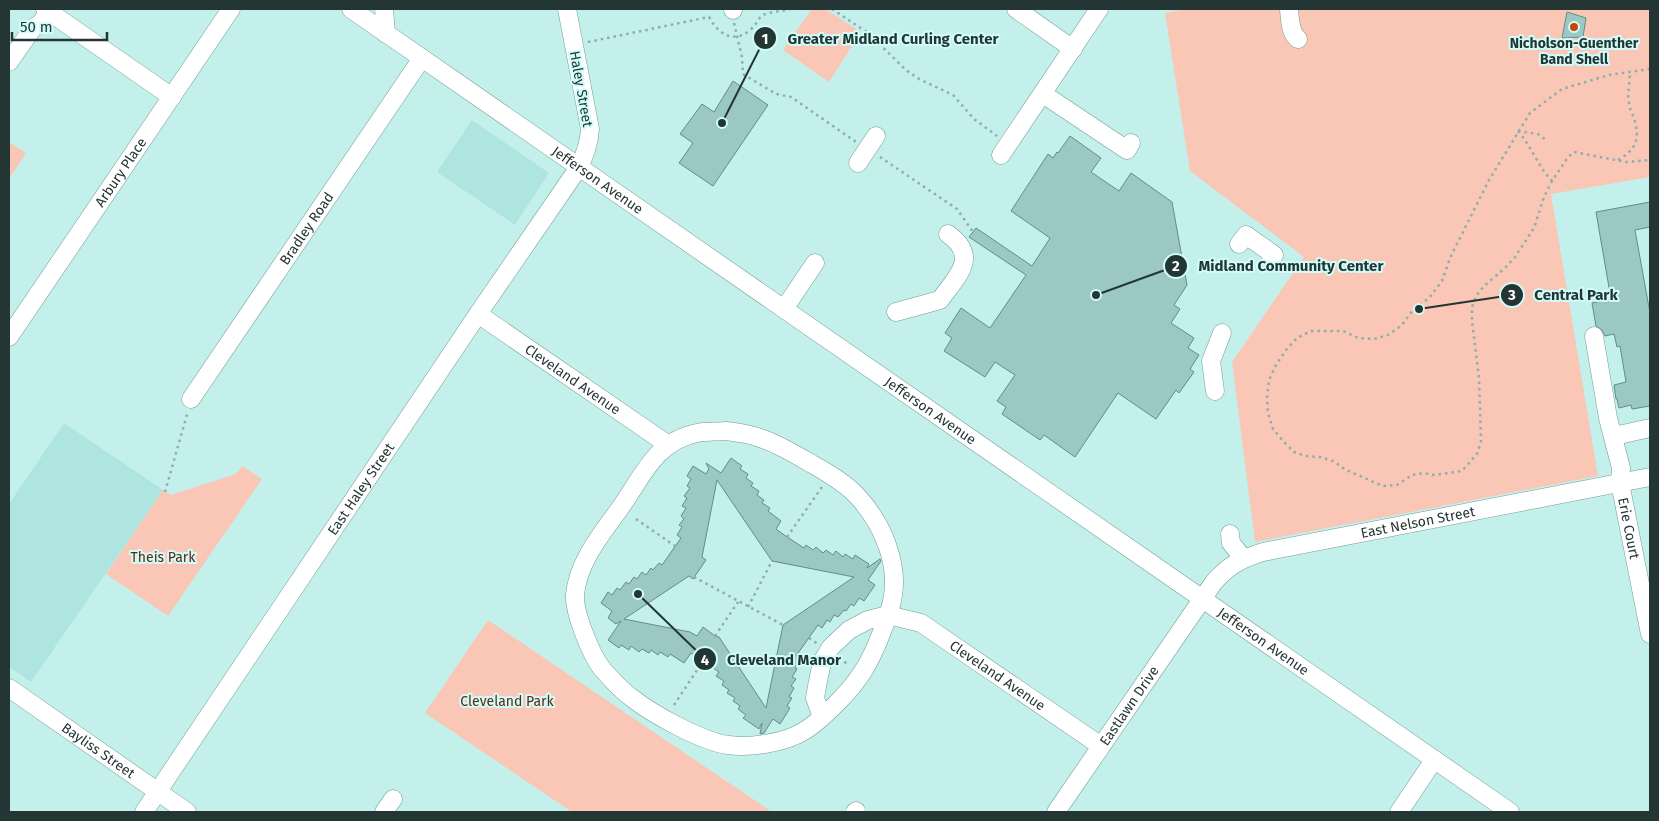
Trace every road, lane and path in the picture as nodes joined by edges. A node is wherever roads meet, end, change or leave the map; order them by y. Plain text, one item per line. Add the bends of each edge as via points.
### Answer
1 (231, 9) edge
2 (351, 9) edge
3 (384, 9) edge
4 (566, 9) edge
5 (790, 9) edge
6 (832, 9) edge
7 (1016, 9) edge
8 (1099, 9) edge
9 (1289, 9) edge
10 (47, 10) edge
11 (733, 10) edge
12 (386, 34) junction
13 (737, 37) junction
14 (1298, 39) dead end
15 (588, 42) dead end
16 (1073, 49) junction
17 (422, 58) junction
18 (9, 62) edge
19 (1650, 69) edge
20 (1630, 72) junction
21 (1043, 94) junction
22 (172, 96) junction
23 (1518, 131) junction
24 (1546, 140) dead end
25 (1132, 143) dead end
26 (1005, 150) joint
27 (1618, 160) junction
28 (1650, 160) edge
29 (579, 167) junction
30 (1552, 181) junction
31 (973, 232) dead end
32 (948, 234) dead end
33 (1239, 244) dead end
34 (1272, 259) dead end
35 (815, 263) dead end
36 (784, 309) junction
37 (896, 312) dead end
38 (478, 314) junction
39 (1222, 333) dead end
40 (1594, 336) dead end
41 (9, 337) edge
42 (1215, 391) dead end
43 (191, 399) joint
44 (1650, 428) edge
45 (1614, 436) junction
46 (667, 444) junction
47 (1650, 477) edge
48 (1620, 483) junction
49 (822, 487) dead end
50 (165, 492) dead end
51 (636, 519) dead end
52 (1230, 534) dead end
53 (787, 537) dead end
54 (675, 546) dead end
55 (1242, 558) junction
56 (772, 561) dead end
57 (694, 577) dead end
58 (1202, 599) junction
59 (738, 602) junction
60 (748, 607) junction
61 (888, 615) junction
62 (783, 625) dead end
63 (1650, 634) edge
64 (716, 636) dead end
65 (835, 655) dead end
66 (703, 661) dead end
67 (855, 668) dead end
68 (9, 688) edge
69 (674, 705) dead end
70 (822, 717) junction
71 (1101, 746) junction
72 (1434, 760) junction
73 (158, 792) junction
74 (144, 812) edge
75 (187, 812) edge
76 (1056, 812) edge
77 (1399, 812) edge
78 (1510, 812) edge

1 - 22 street, Arbury Place
2 - 12 street, Jefferson Avenue
3 - 12 street
4 - 29 street, Haley Street via 590,129 587,152
5 - 13 path via 761,17 750,30
6 - 26 path via 868,34 906,70 954,95
7 - 16 street
8 - 16 street
9 - 14 street via 1292,30
10 - 18 street via 41,23 33,28
10 - 22 street
11 - 13 path
12 - 17 street, Jefferson Avenue
13 - 15 path via 718,31 709,17
13 - 31 path via 743,74 776,94 791,97 957,209
16 - 21 street
17 - 29 street, Jefferson Avenue
17 - 43 street, Bradley Road
19 - 20 path
20 - 23 path via 1562,89 1530,113
20 - 27 path via 1629,104 1637,136 1635,146
21 - 25 street via 1086,114 1127,150
21 - 26 street
22 - 41 street, Arbury Place
23 - 24 path via 1538,134
23 - 30 path
23 - 30 path via 1489,180 1442,281 1402,324 1388,335 1374,339 1358,338 1343,331 1311,331 1297,338 1286,350 1269,380 1267,398 1273,429 1282,441 1294,452 1333,461 1383,486 1397,485 1412,475 1462,471 1477,454 1482,441 1472,307 1482,287 1506,267 1534,228
27 - 28 path
27 - 30 path via 1574,152
29 - 36 street, Jefferson Avenue
29 - 38 street, East Haley Street
32 - 37 street via 963,248 965,256 961,269 940,300
33 - 34 street via 1246,235 1274,254
35 - 36 street
36 - 58 street, Jefferson Avenue
38 - 46 street, Cleveland Avenue
38 - 73 street, East Haley Street
39 - 42 street via 1212,360
40 - 45 street, Erie Court
43 - 50 path
44 - 45 street
45 - 48 street, Erie Court via 1621,468
46 - 61 street via 696,433 726,431 752,435 788,450 830,475 858,497 888,545 894,571 893,600
46 - 70 street via 646,469 579,575 575,597 581,628 602,670 632,698 670,722 701,737 728,745 779,741 802,732
47 - 48 street, East Nelson Street
48 - 55 street, East Nelson Street
48 - 63 street, Erie Court
49 - 53 path
51 - 54 path
52 - 55 street via 1231,543
55 - 58 street, East Nelson Street via 1224,572
56 - 60 path
57 - 59 path
58 - 71 street, Eastlawn Drive
58 - 72 street, Jefferson Avenue
59 - 60 path
59 - 64 path
60 - 62 path
61 - 70 street via 869,663 855,684
61 - 70 street via 848,630 831,647 822,662 815,698
61 - 71 street, Cleveland Avenue via 921,623 940,634
65 - 67 path
66 - 69 path
68 - 73 street, Bayliss Street
71 - 76 street, Eastlawn Drive
72 - 77 street
72 - 78 street, Jefferson Avenue
73 - 74 street, East Haley Street
73 - 75 street, Bayliss Street

